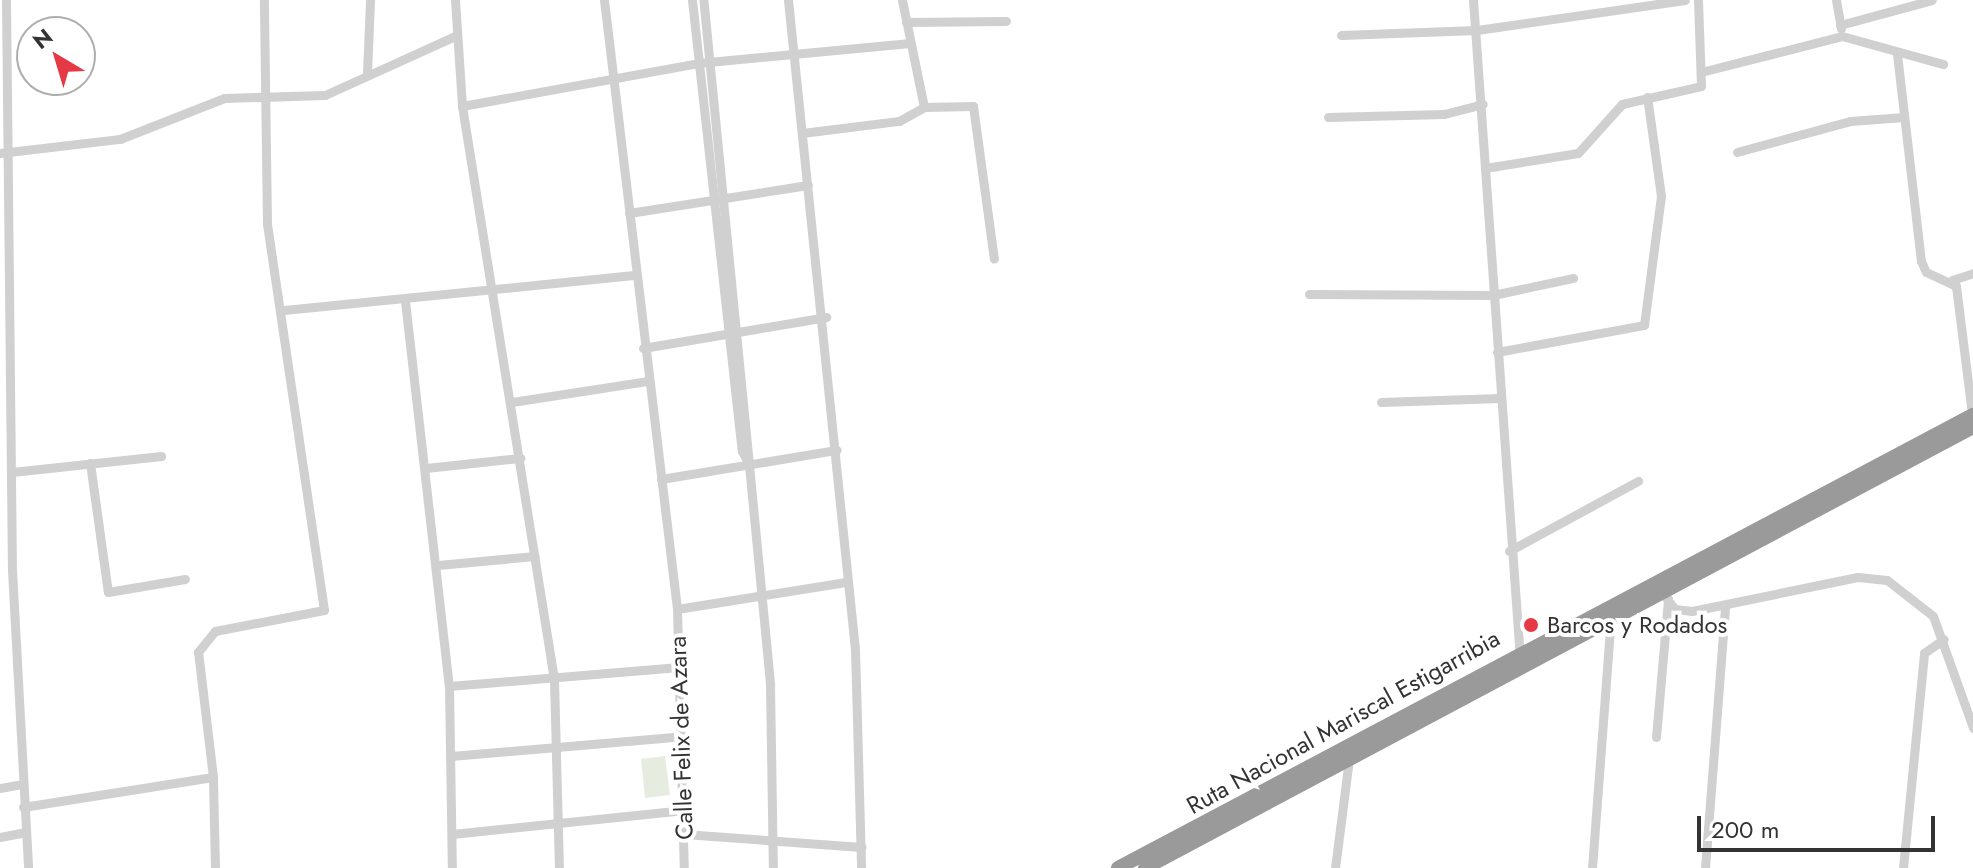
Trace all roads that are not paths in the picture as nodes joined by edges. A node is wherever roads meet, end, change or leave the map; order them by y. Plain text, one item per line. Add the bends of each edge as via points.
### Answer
1 (6, 0) edge
2 (264, 0) edge
3 (370, 0) edge
4 (455, 0) edge
5 (604, 0) edge
6 (692, 0) edge
7 (703, 0) edge
8 (788, 0) edge
9 (902, 0) edge
10 (1473, 0) edge
11 (1685, 0) edge
12 (1698, 0) edge
13 (1836, 0) edge
14 (1932, 0) edge
15 (1006, 21) dead end
16 (906, 22) junction
17 (1477, 30) junction
18 (1841, 31) junction
19 (1341, 35) dead end
20 (455, 36) junction
21 (910, 43) junction
22 (793, 51) junction
23 (1897, 54) junction
24 (704, 63) junction
25 (1943, 64) dead end
26 (1705, 71) junction
27 (367, 73) junction
28 (614, 82) junction
29 (263, 95) junction
30 (1647, 97) junction
31 (1483, 104) junction
32 (462, 106) junction
33 (924, 107) junction
34 (1328, 117) dead end
35 (1904, 117) junction
36 (802, 133) junction
37 (1737, 152) dead end
38 (3, 153) edge
39 (1485, 168) junction
40 (808, 185) junction
41 (718, 198) junction
42 (629, 213) junction
43 (994, 259) dead end
44 (1973, 273) edge
45 (636, 275) junction
46 (1573, 278) dead end
47 (1952, 280) junction
48 (494, 290) junction
49 (1309, 294) dead end
50 (1493, 295) junction
51 (405, 301) junction
52 (284, 310) junction
53 (826, 317) junction
54 (734, 333) junction
55 (643, 348) junction
56 (1497, 352) junction
57 (648, 381) junction
58 (1500, 398) junction
59 (512, 402) junction
60 (1381, 402) dead end
61 (11, 414) junction
62 (1972, 415) edge
63 (0, 416) edge
64 (1973, 427) edge
65 (837, 450) junction
66 (161, 456) dead end
67 (520, 458) junction
68 (90, 463) junction
69 (749, 465) junction
70 (426, 468) junction
71 (12, 472) junction
72 (661, 479) junction
73 (1638, 481) dead end
74 (1509, 551) junction
75 (535, 556) junction
76 (438, 565) junction
77 (185, 579) dead end
78 (846, 582) junction
79 (1664, 594) junction
80 (762, 596) junction
81 (1725, 607) junction
82 (677, 609) junction
83 (1611, 617) junction
84 (1944, 639) junction
85 (1520, 658) junction
86 (679, 667) junction
87 (554, 679) junction
88 (449, 686) junction
89 (1973, 728) edge
90 (682, 736) junction
91 (1656, 737) dead end
92 (558, 748) junction
93 (451, 756) junction
94 (1349, 759) junction
95 (213, 777) junction
96 (22, 784) junction
97 (0, 788) edge
98 (23, 807) junction
99 (685, 810) junction
100 (560, 825) junction
101 (25, 832) junction
102 (452, 834) junction
103 (684, 834) junction
104 (0, 837) edge
105 (775, 844) junction
106 (862, 847) junction
107 (28, 868) edge
108 (215, 868) edge
109 (452, 868) edge
110 (559, 868) edge
111 (684, 868) edge
112 (773, 868) edge
113 (861, 868) edge
114 (1118, 868) edge
115 (1145, 868) edge
116 (1335, 868) edge
117 (1592, 868) edge
118 (1705, 868) edge
119 (1903, 868) edge

1 - 38 street
2 - 29 street
3 - 27 street
4 - 20 street
5 - 28 street, Calle Felix de Azara
6 - 24 street
7 - 24 street
8 - 22 street
9 - 16 street
10 - 17 street
11 - 17 street
12 - 26 street
13 - 18 street
14 - 18 street
15 - 16 street
16 - 21 street
17 - 19 street
17 - 31 street
18 - 23 street
18 - 26 street
20 - 27 street
20 - 32 street
21 - 22 street
21 - 33 street
22 - 24 street
22 - 36 street
23 - 25 street
23 - 35 street
24 - 28 street
24 - 41 street
26 - 30 street via 1697,89
27 - 29 street via 325,95
28 - 32 street
28 - 42 street, Calle Felix de Azara
29 - 38 street via 208,102 120,139
29 - 52 street via 267,223
30 - 39 street via 1615,110 1587,149
30 - 56 street via 1661,186 1644,325
31 - 34 street via 1444,114
31 - 39 street
32 - 48 street
33 - 36 street via 899,121
33 - 43 street via 973,106
35 - 37 street via 1850,121
35 - 47 street via 1921,261 1926,272
36 - 40 street
38 - 61 street
39 - 50 street
40 - 41 street
40 - 53 street
41 - 42 street
41 - 54 street
42 - 45 street, Calle Felix de Azara
44 - 47 street
45 - 48 street
45 - 55 street, Calle Felix de Azara
46 - 50 street
47 - 62 street
48 - 51 street
48 - 59 street
49 - 50 street
50 - 56 street
51 - 52 street
51 - 70 street
52 - 95 street via 324,610 204,638 198,664
53 - 54 street
53 - 65 street
54 - 55 street
54 - 69 street
55 - 57 street, Calle Felix de Azara
56 - 58 street
57 - 59 street
57 - 72 street, Calle Felix de Azara
58 - 60 street
58 - 74 street
59 - 67 street
61 - 63 street
61 - 71 street
62 - 85 highway, Ruta Nacional Mariscal Estigarribia
64 - 79 highway, Ruta Nacional Mariscal Estigarribia
65 - 69 street
65 - 78 street
66 - 68 street
67 - 70 street
67 - 75 street
68 - 71 street
68 - 77 street via 108,592
69 - 72 street
69 - 80 street
70 - 76 street
71 - 96 street
72 - 82 street, Calle Felix de Azara
73 - 74 street
74 - 85 street
75 - 76 street
75 - 87 street
76 - 88 street
78 - 80 street
78 - 106 street
79 - 81 street via 1675,609
79 - 83 highway, Ruta Nacional Mariscal Estigarribia
79 - 91 street
80 - 82 street
80 - 105 street
81 - 84 street via 1876,577 1916,596
81 - 118 street
82 - 86 street, Calle Felix de Azara
83 - 85 highway, Ruta Nacional Mariscal Estigarribia
83 - 117 street
84 - 89 street
84 - 119 street via 1924,653
85 - 94 highway, Ruta Nacional Mariscal Estigarribia
85 - 114 highway, Ruta Nacional Mariscal Estigarribia
86 - 87 street
86 - 90 street, Calle Felix de Azara
87 - 88 street
87 - 92 street
88 - 93 street
90 - 92 street
90 - 99 street, Calle Felix de Azara
92 - 93 street
92 - 100 street
93 - 102 street
94 - 115 highway, Ruta Nacional Mariscal Estigarribia
94 - 116 street
95 - 98 street
95 - 108 street
96 - 97 street
96 - 98 street
98 - 101 street
99 - 100 street
99 - 103 street, Calle Felix de Azara
100 - 102 street
100 - 110 street
101 - 104 street
101 - 107 street
102 - 109 street
103 - 105 street
103 - 111 street, Calle Felix de Azara
105 - 106 street
105 - 112 street
106 - 113 street

